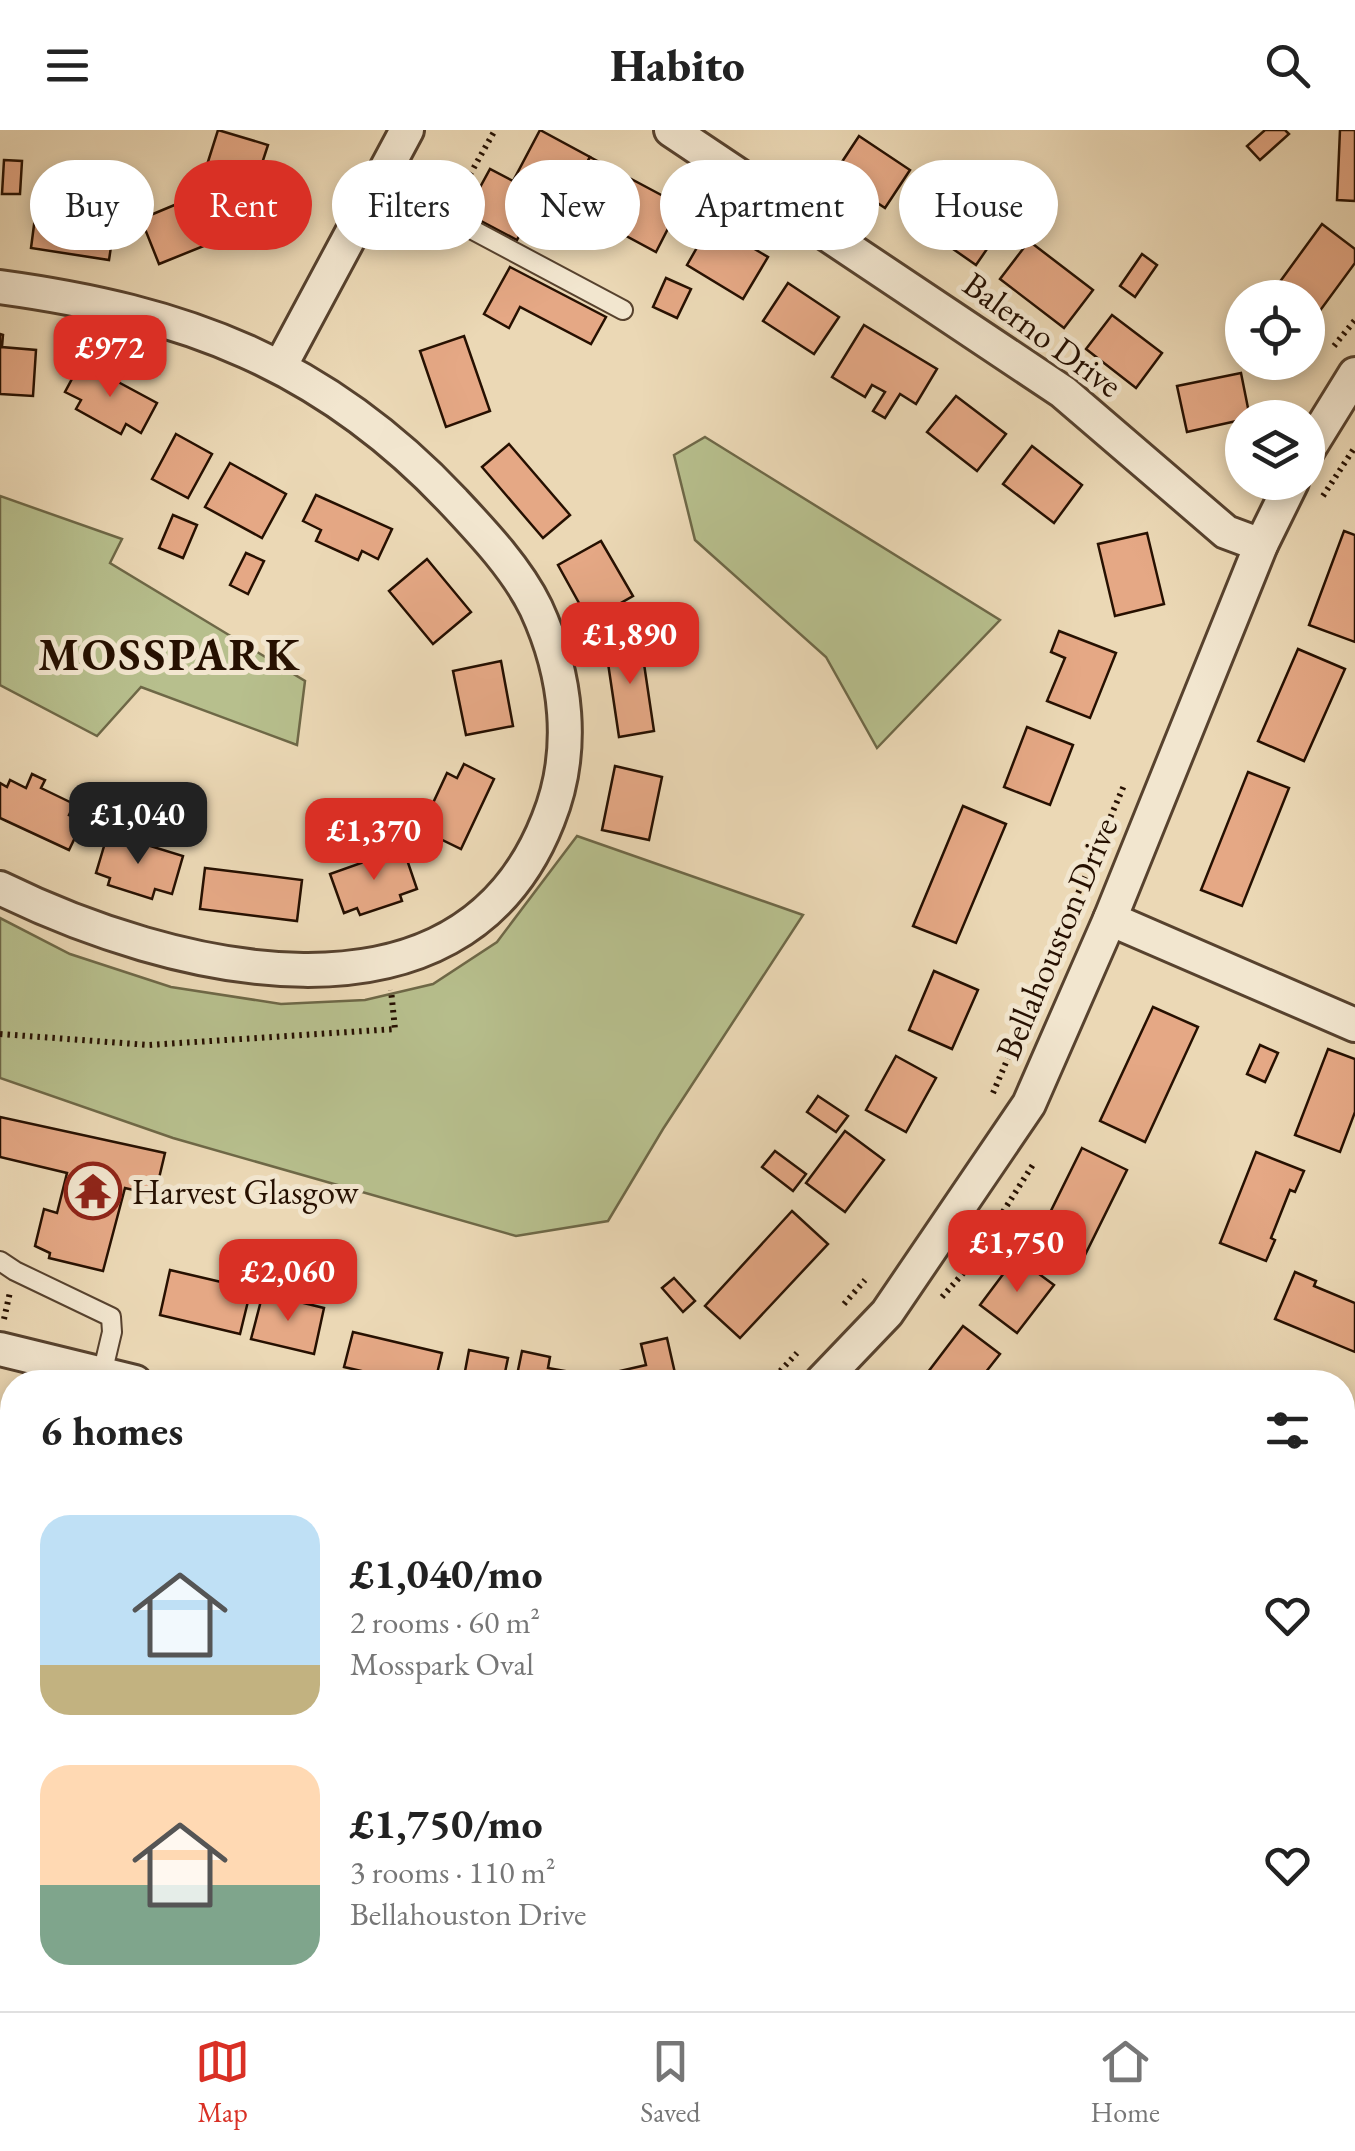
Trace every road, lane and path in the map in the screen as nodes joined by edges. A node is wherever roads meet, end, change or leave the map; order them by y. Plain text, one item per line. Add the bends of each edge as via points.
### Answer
1 (406, 130) edge
2 (496, 130) edge
3 (670, 130) edge
4 (390, 160) edge
5 (479, 160) edge
6 (485, 236) edge
7 (342, 250) edge
8 (0, 287) edge
9 (623, 310) dead end
10 (280, 365) junction
11 (1355, 374) edge
12 (1325, 423) edge
13 (1283, 500) edge
14 (1261, 545) junction
15 (1125, 782) dead end
16 (0, 888) edge
17 (1110, 919) junction
18 (388, 964) junction
19 (1355, 1025) edge
20 (0, 1034) edge
21 (988, 1105) dead end
22 (7, 1266) edge
23 (875, 1269) dead end
24 (840, 1309) dead end
25 (0, 1335) edge
26 (806, 1344) dead end
27 (0, 1349) edge
28 (86, 1370) edge
29 (103, 1370) edge
30 (781, 1370) edge
31 (832, 1370) edge

1 - 4 street
2 - 5 path
3 - 14 street, Balerno Drive via 1063,392 1226,532
6 - 9 lane
7 - 10 street
8 - 10 street via 141,314
10 - 18 street via 376,428 466,515 535,606 562,687 564,766 540,842 524,868 454,937
11 - 12 street
13 - 14 street, Bellahouston Drive
14 - 17 street, Bellahouston Drive
15 - 21 path
16 - 18 street via 111,936 204,958 306,970
17 - 19 street
17 - 31 street, Bellahouston Drive via 1029,1104 887,1313
18 - 20 path via 395,1029 148,1045
22 - 25 path
22 - 29 lane via 111,1317
23 - 24 path
26 - 30 path
27 - 28 street

